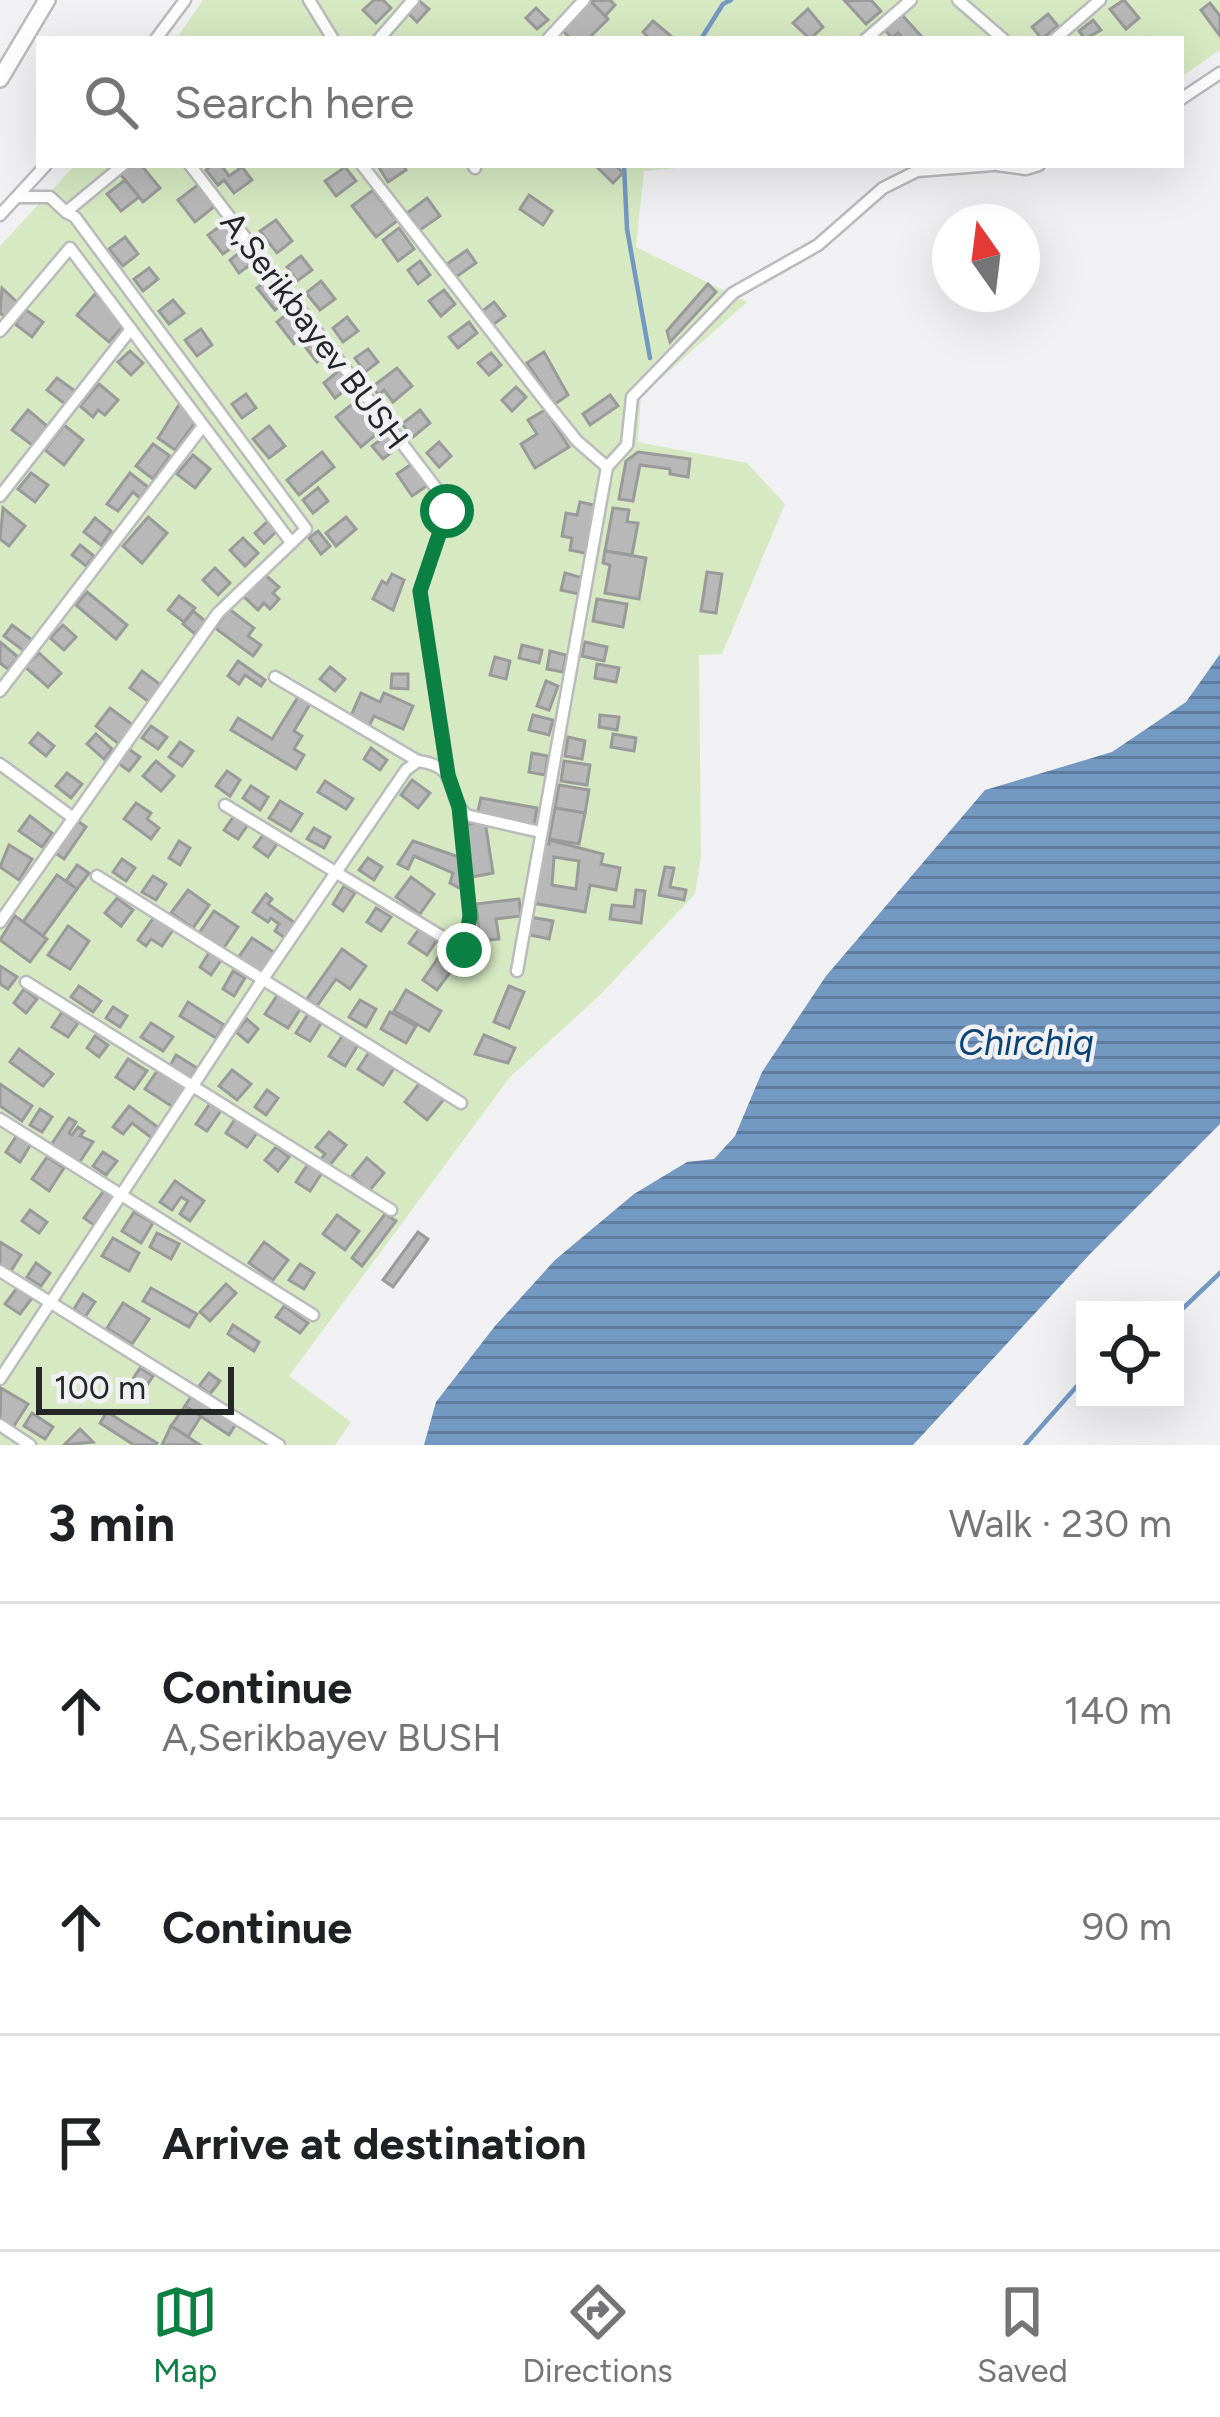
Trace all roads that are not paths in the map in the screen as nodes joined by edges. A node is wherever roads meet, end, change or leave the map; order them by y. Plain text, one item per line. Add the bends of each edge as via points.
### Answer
1 (47, 0) edge
2 (185, 0) edge
3 (309, 0) edge
4 (413, 0) edge
5 (584, 0) edge
6 (911, 0) edge
7 (958, 0) edge
8 (1100, 0) edge
9 (158, 36) edge
10 (331, 36) edge
11 (382, 36) edge
12 (551, 36) edge
13 (869, 36) edge
14 (1000, 36) edge
15 (1058, 36) edge
16 (1220, 73) edge
17 (0, 80) edge
18 (1184, 98) edge
19 (43, 168) edge
20 (119, 168) edge
21 (192, 168) edge
22 (364, 168) edge
23 (956, 168) edge
24 (17, 197) junction
25 (66, 212) junction
26 (0, 215) edge
27 (131, 329) junction
28 (0, 331) edge
29 (203, 427) junction
30 (607, 467) junction
31 (0, 496) edge
32 (290, 541) junction
33 (275, 677) dead end
34 (0, 691) edge
35 (418, 761) junction
36 (0, 764) edge
37 (448, 775) junction
38 (225, 806) dead end
39 (459, 807) junction
40 (72, 817) junction
41 (540, 832) junction
42 (334, 872) junction
43 (97, 876) dead end
44 (0, 922) edge
45 (517, 971) dead end
46 (263, 979) junction
47 (26, 982) dead end
48 (193, 1084) junction
49 (461, 1103) dead end
50 (0, 1119) edge
51 (120, 1196) junction
52 (391, 1210) dead end
53 (0, 1271) edge
54 (51, 1301) junction
55 (314, 1315) dead end
56 (0, 1379) edge
57 (0, 1425) edge
58 (30, 1445) edge
59 (279, 1445) edge

1 - 17 main road
2 - 9 street
3 - 10 street
4 - 11 street
5 - 12 street
6 - 13 street
7 - 14 street
8 - 15 street
16 - 18 street
19 - 24 street
20 - 25 street
21 - 37 street, A,Serikbayev BUSH via 447,511 420,591
22 - 30 street via 577,442
23 - 30 street via 917,171 883,188 818,245 733,293 632,397 627,445
24 - 25 street via 50,197
24 - 26 street
25 - 32 street via 306,529
27 - 28 street via 70,248
27 - 29 street
27 - 31 street
29 - 32 street
29 - 34 street
30 - 41 street
32 - 40 street via 218,613
33 - 35 street
35 - 37 street
35 - 42 street
36 - 40 street
37 - 39 street
38 - 42 street
39 - 41 street
39 - 42 street via 470,916 464,950
40 - 44 street
41 - 45 street
42 - 46 street
43 - 46 street
46 - 48 street
46 - 49 street
47 - 48 street
48 - 51 street
48 - 52 street
50 - 51 street
51 - 54 street
51 - 55 street
53 - 54 street
54 - 56 street
54 - 59 street
57 - 58 street

